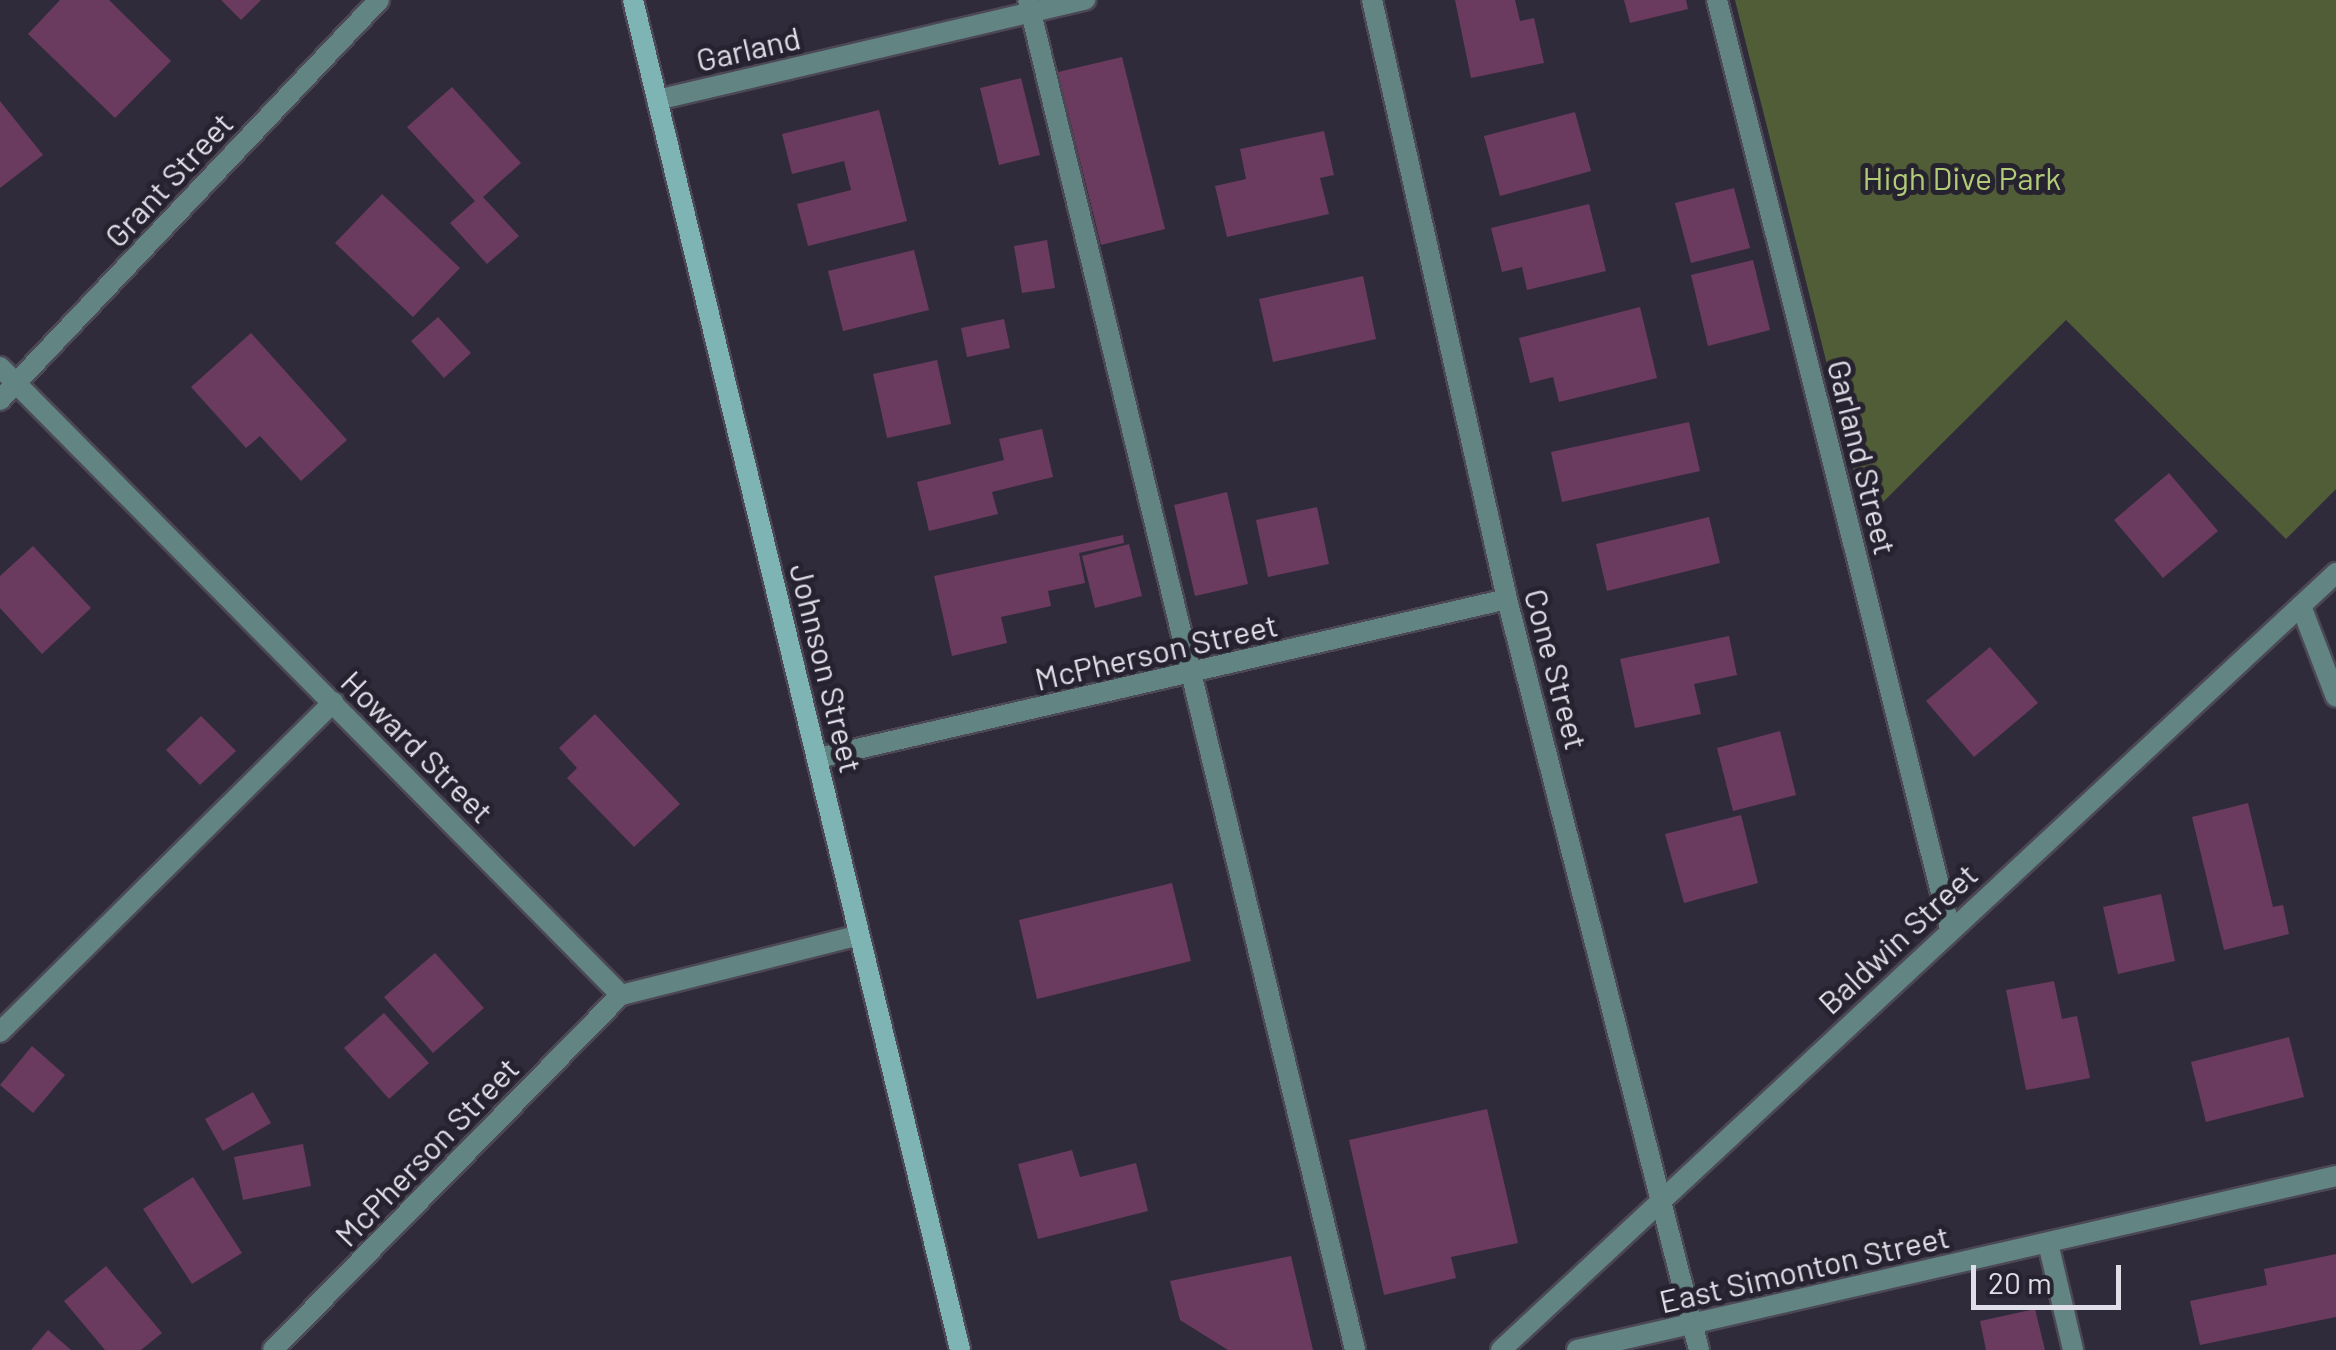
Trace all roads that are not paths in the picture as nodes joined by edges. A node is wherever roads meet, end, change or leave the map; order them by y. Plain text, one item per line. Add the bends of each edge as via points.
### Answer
1 (380, 0) edge
2 (633, 0) edge
3 (1085, 0) edge
4 (1372, 0) edge
5 (1717, 0) edge
6 (1028, 7) edge
7 (658, 100) junction
8 (0, 367) edge
9 (16, 383) junction
10 (0, 400) edge
11 (2336, 572) edge
12 (1507, 600) junction
13 (2301, 606) junction
14 (1194, 674) junction
15 (2336, 698) edge
16 (332, 702) junction
17 (818, 758) junction
18 (1950, 929) junction
19 (859, 936) junction
20 (622, 994) junction
21 (0, 1032) edge
22 (2336, 1176) edge
23 (1663, 1196) junction
24 (2048, 1243) junction
25 (1693, 1323) junction
26 (274, 1350) edge
27 (960, 1350) edge
28 (1356, 1350) edge
29 (1501, 1350) edge
30 (1577, 1350) edge
31 (1699, 1350) edge
32 (2073, 1350) edge

1 - 9 street, Grant Street
2 - 7 main road, Johnson Street
3 - 6 street, Garland
4 - 12 street, Cone Street
5 - 18 street, Garland Street
6 - 7 street, Garland
6 - 14 street
7 - 17 main road, Johnson Street
8 - 9 street, Howard Street
9 - 10 street, Grant Street
9 - 16 street, Howard Street
11 - 13 street, Baldwin Street
12 - 14 street, McPherson Street
12 - 23 street, Cone Street
13 - 15 street
13 - 18 street, Baldwin Street
14 - 17 street, McPherson Street
14 - 28 street
16 - 20 street, Howard Street
16 - 21 street
17 - 19 main road, Johnson Street
18 - 23 street, Baldwin Street
19 - 20 street
19 - 27 main road, Johnson Street
20 - 26 street, McPherson Street
22 - 24 street, East Simonton Street
23 - 25 street, Cone Street
23 - 29 street, Baldwin Street
24 - 25 street, East Simonton Street
24 - 32 street
25 - 30 street, East Simonton Street
25 - 31 street, Cone Street

